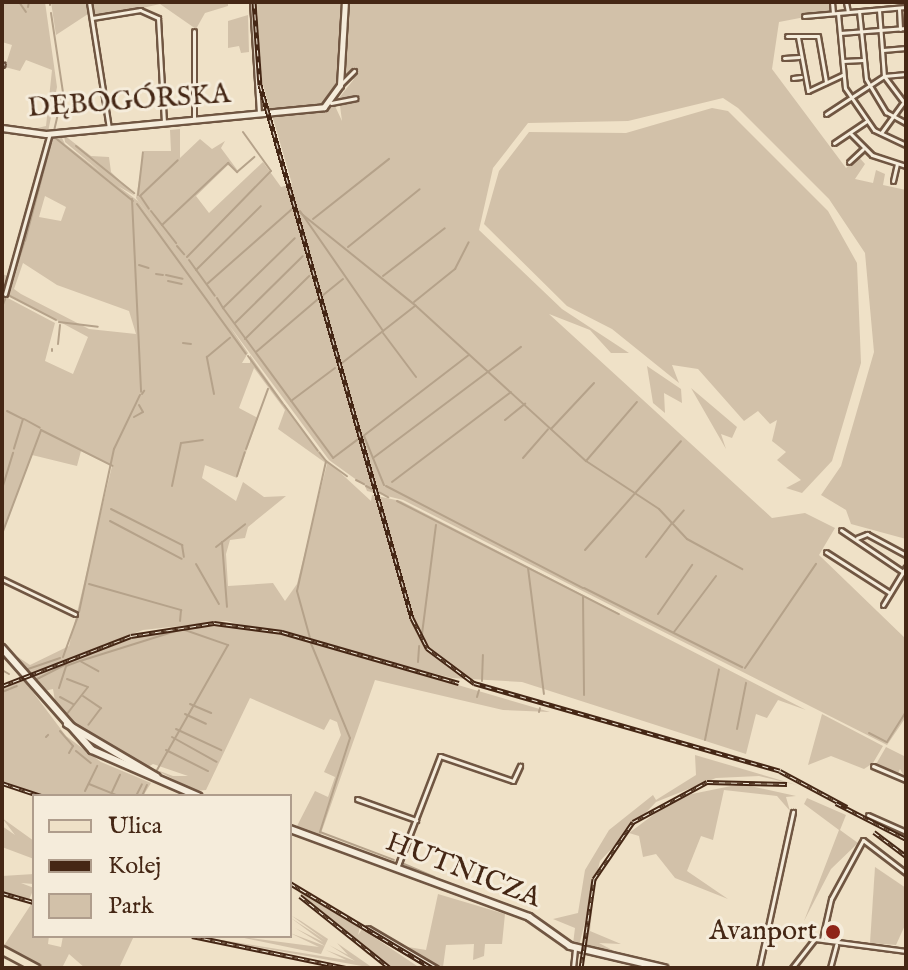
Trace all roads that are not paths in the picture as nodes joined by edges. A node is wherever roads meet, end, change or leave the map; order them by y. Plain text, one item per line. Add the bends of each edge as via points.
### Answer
1 (89, 2) edge
2 (252, 2) edge
3 (345, 2) edge
4 (832, 2) edge
5 (846, 2) edge
6 (906, 7) edge
7 (899, 8) junction
8 (879, 10) junction
9 (859, 11) junction
10 (848, 12) junction
11 (835, 13) junction
12 (804, 16) dead end
13 (92, 18) junction
14 (903, 29) edge
15 (194, 31) dead end
16 (881, 31) junction
17 (861, 32) junction
18 (840, 33) junction
19 (787, 36) dead end
20 (798, 37) junction
21 (906, 48) edge
22 (883, 50) junction
23 (799, 57) junction
24 (784, 58) dead end
25 (863, 60) junction
26 (842, 61) junction
27 (354, 71) dead end
28 (906, 74) edge
29 (843, 75) junction
30 (884, 76) junction
31 (801, 77) junction
32 (793, 78) dead end
33 (826, 82) junction
34 (340, 85) junction
35 (869, 85) junction
36 (851, 96) junction
37 (356, 98) dead end
38 (331, 103) junction
39 (904, 104) edge
40 (259, 113) junction
41 (826, 114) dead end
42 (892, 117) junction
43 (194, 120) junction
44 (867, 121) junction
45 (164, 123) junction
46 (906, 123) edge
47 (2, 128) edge
48 (109, 128) junction
49 (50, 133) junction
50 (850, 133) junction
51 (880, 135) junction
52 (834, 143) dead end
53 (906, 145) edge
54 (863, 149) junction
55 (878, 158) junction
56 (849, 162) dead end
57 (897, 164) junction
58 (875, 165) dead end
59 (906, 166) edge
60 (893, 181) dead end
61 (5, 294) dead end
62 (841, 530) dead end
63 (856, 539) junction
64 (826, 552) dead end
65 (906, 555) edge
66 (906, 567) edge
67 (904, 573) edge
68 (2, 579) edge
69 (890, 593) junction
70 (883, 605) dead end
71 (75, 614) dead end
72 (2, 648) edge
73 (74, 732) junction
74 (111, 752) junction
75 (119, 756) junction
76 (104, 758) junction
77 (117, 765) junction
78 (520, 766) dead end
79 (873, 766) dead end
80 (149, 776) junction
81 (906, 780) edge
82 (193, 794) edge
83 (357, 799) dead end
84 (793, 812) dead end
85 (868, 815) dead end
86 (416, 820) junction
87 (292, 830) edge
88 (906, 832) edge
89 (397, 867) junction
90 (906, 873) edge
91 (368, 928) dead end
92 (822, 939) junction
93 (837, 944) junction
94 (575, 948) junction
95 (906, 951) edge
96 (2, 952) edge
97 (27, 968) edge
98 (36, 968) edge
99 (436, 968) edge
100 (573, 968) edge
101 (664, 968) edge
102 (759, 968) edge
103 (792, 968) edge
104 (830, 968) edge

1 - 13 street
2 - 40 street
3 - 34 street
4 - 11 street
5 - 10 street
6 - 7 street
7 - 8 street
7 - 14 street
8 - 9 street
8 - 16 street
9 - 10 street
9 - 17 street
10 - 11 street
11 - 12 street
11 - 18 street
13 - 45 street via 138,10 158,18
13 - 48 street
14 - 16 street
15 - 43 street
16 - 17 street
16 - 22 street
17 - 18 street
17 - 25 street
18 - 26 street
19 - 20 street
20 - 23 street
20 - 33 street via 818,36
21 - 22 street
22 - 30 street
23 - 24 street
23 - 31 street
25 - 26 street
25 - 35 street
26 - 29 street
27 - 34 street
28 - 30 street
29 - 33 street
29 - 36 street
30 - 35 street
30 - 39 street
31 - 32 street
31 - 33 street via 810,93
34 - 38 street
35 - 36 street
35 - 42 street
36 - 41 street
36 - 44 street
37 - 38 street
38 - 40 street, DĘBOGÓRSKA
39 - 42 street
40 - 43 street, DĘBOGÓRSKA
42 - 46 street
42 - 51 street
43 - 45 street, DĘBOGÓRSKA
44 - 50 street
44 - 51 street
45 - 48 street, DĘBOGÓRSKA
47 - 49 street, DĘBOGÓRSKA
48 - 49 street, DĘBOGÓRSKA
49 - 61 street
50 - 52 street
50 - 54 street
51 - 53 street
54 - 55 street
54 - 56 street
55 - 57 street
55 - 58 street
57 - 59 street
57 - 60 street
62 - 63 street
63 - 65 street via 867,534
63 - 67 street
64 - 69 street
66 - 67 street
67 - 69 street
68 - 71 street
69 - 70 street
72 - 73 main road
73 - 74 main road
73 - 76 main road
74 - 75 main road
74 - 76 main road
75 - 77 main road
75 - 80 main road
76 - 77 main road
77 - 80 main road
78 - 86 street via 513,781 440,756
79 - 81 street
80 - 82 main road
83 - 86 street
84 - 102 street
85 - 88 street
86 - 89 street
87 - 89 main road, HUTNICZA
89 - 94 main road, HUTNICZA via 529,917
90 - 92 street via 863,840 831,899
91 - 99 street
92 - 93 street
92 - 103 street via 805,945
93 - 95 street
93 - 104 street
94 - 100 street
94 - 101 main road, HUTNICZA
96 - 97 main road
96 - 98 main road

